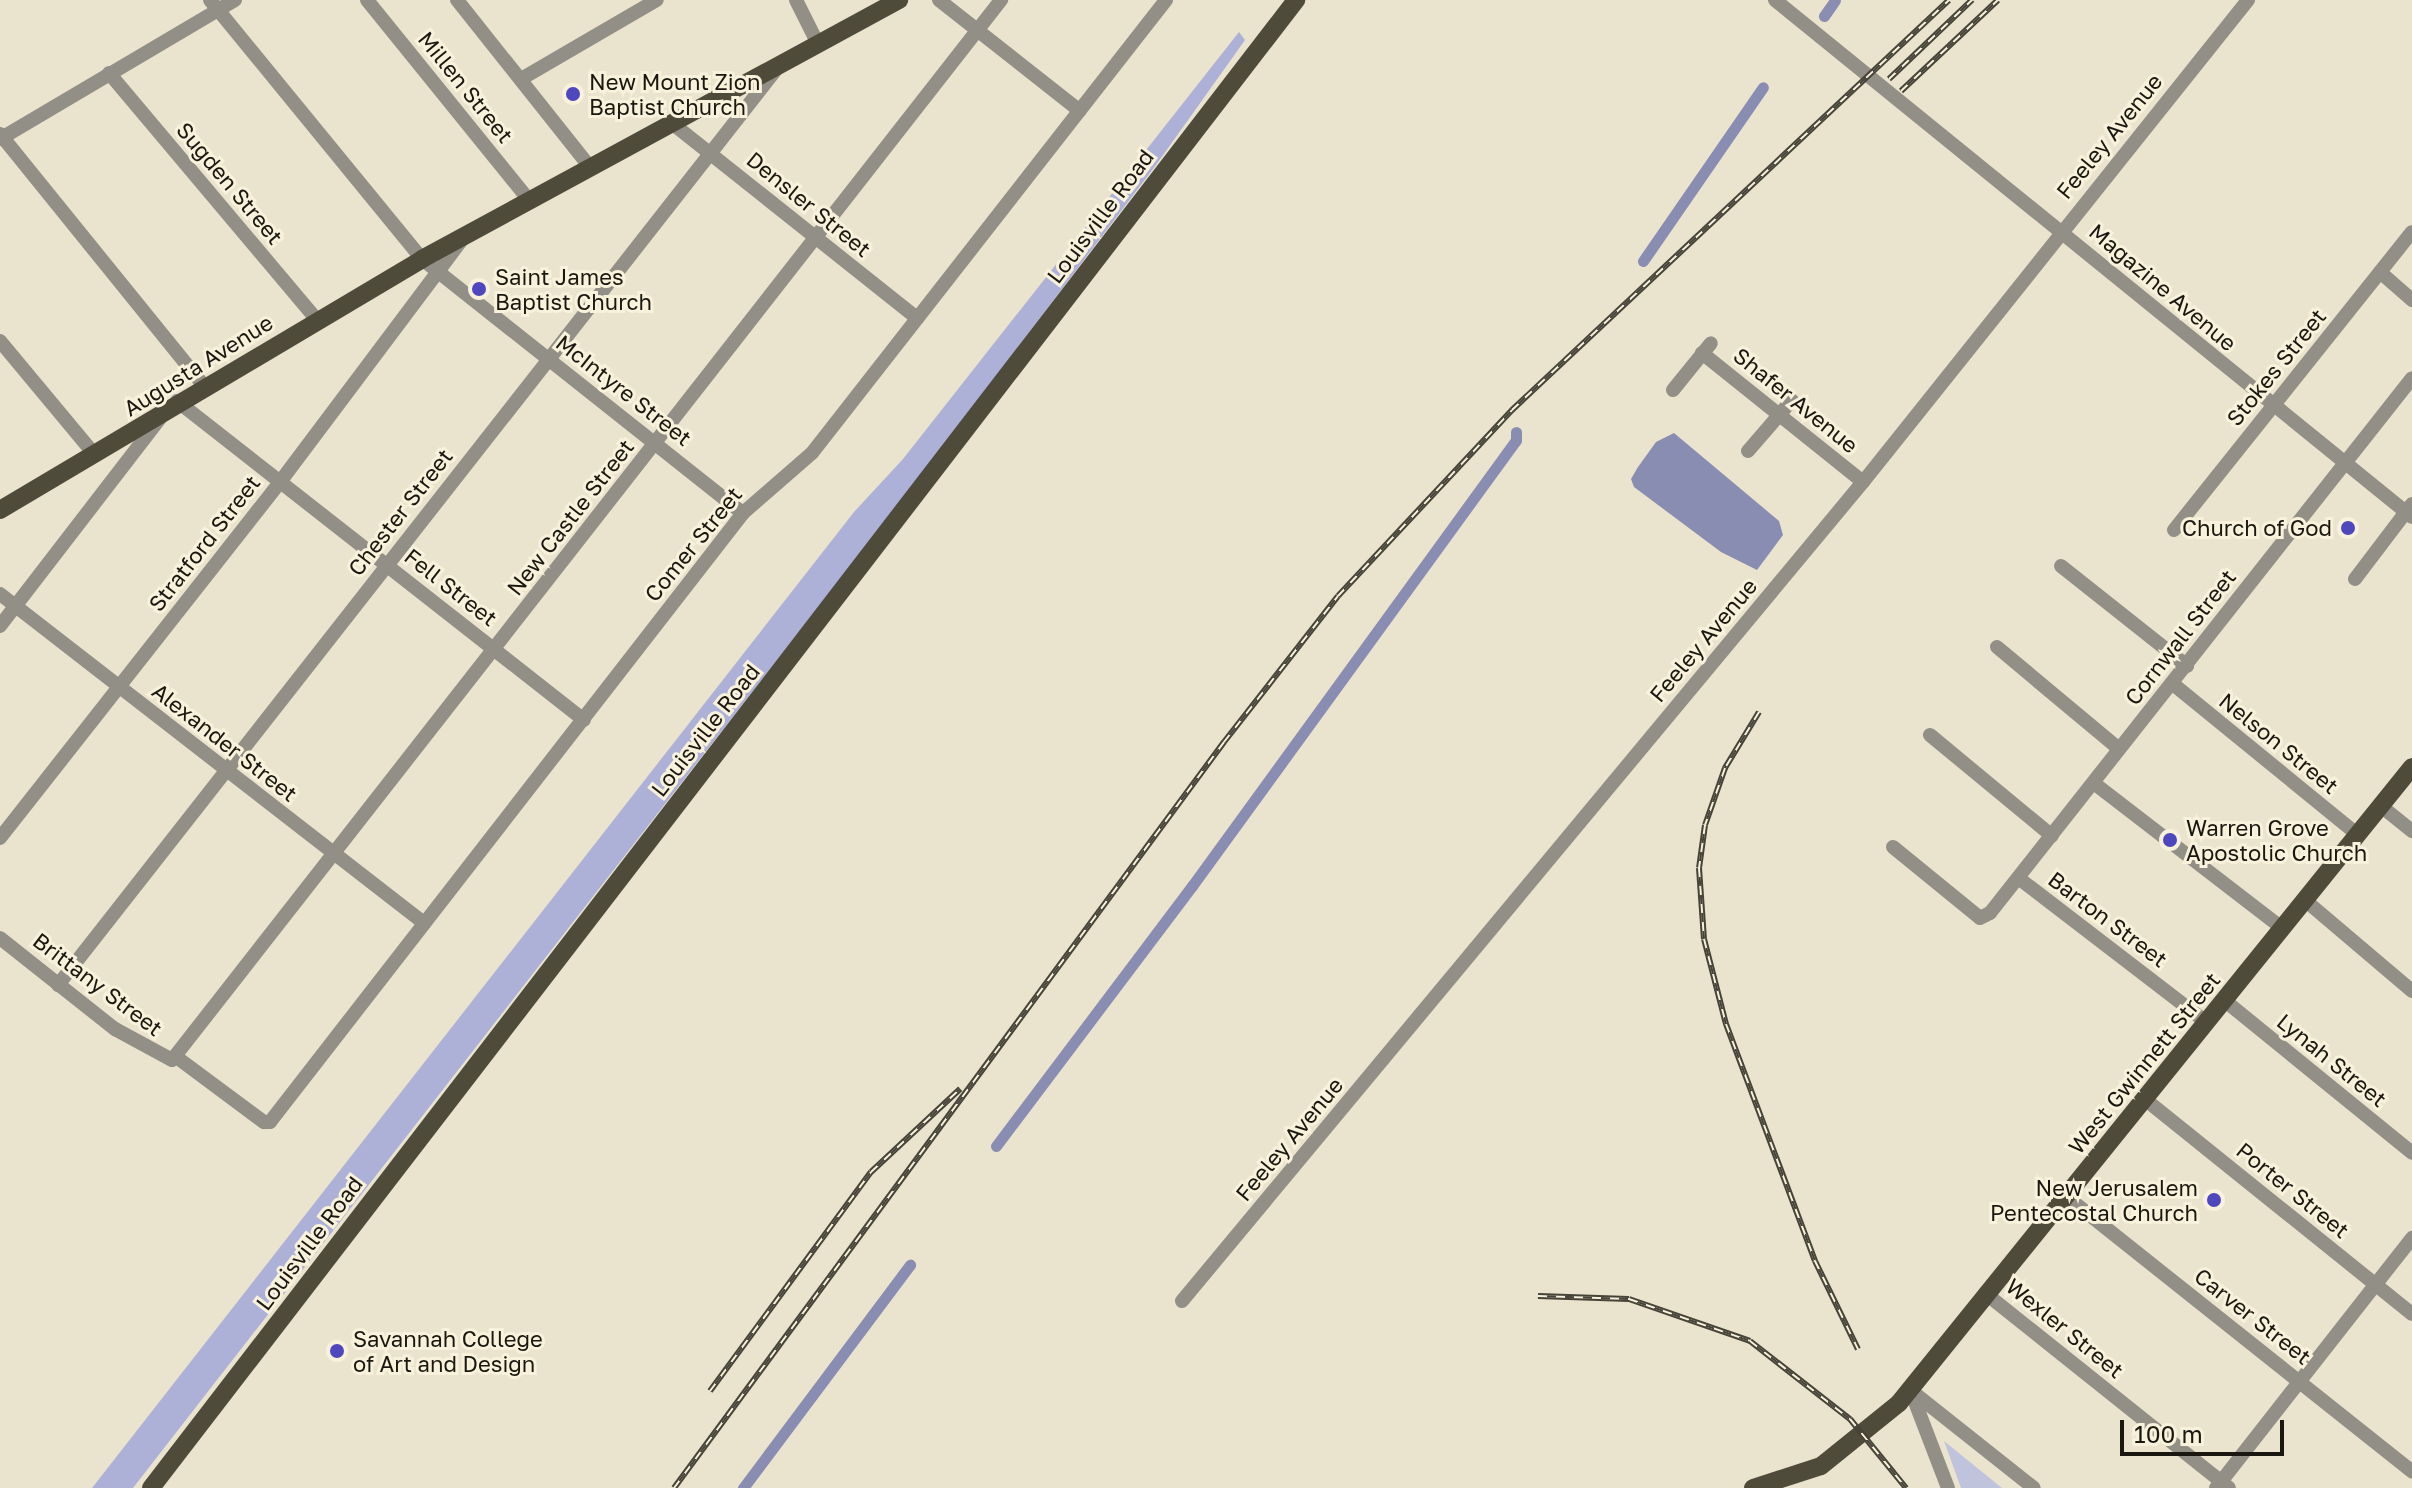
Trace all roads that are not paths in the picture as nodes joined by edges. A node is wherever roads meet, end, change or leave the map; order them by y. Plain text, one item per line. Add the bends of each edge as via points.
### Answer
1 (235, 0) edge
2 (367, 0) edge
3 (457, 0) edge
4 (657, 0) edge
5 (796, 0) edge
6 (899, 0) edge
7 (939, 0) edge
8 (1001, 0) edge
9 (1166, 0) edge
10 (1296, 0) edge
11 (1775, 0) edge
12 (2248, 0) edge
13 (214, 5) edge
14 (978, 30) junction
15 (818, 44) junction
16 (778, 67) junction
17 (109, 73) junction
18 (521, 79) junction
19 (1080, 111) junction
20 (673, 124) junction
21 (1, 137) edge
22 (710, 152) junction
23 (590, 167) junction
24 (530, 201) junction
25 (2062, 230) junction
26 (2412, 232) edge
27 (463, 238) junction
28 (816, 239) junction
29 (422, 259) junction
30 (439, 272) junction
31 (2380, 272) junction
32 (2412, 300) edge
33 (917, 318) junction
34 (318, 321) junction
35 (0, 341) edge
36 (548, 358) junction
37 (2412, 378) edge
38 (203, 385) junction
39 (1673, 390) dead end
40 (1792, 400) dead end
41 (177, 401) junction
42 (2272, 407) junction
43 (1779, 414) junction
44 (160, 418) junction
45 (655, 443) junction
46 (1748, 451) dead end
47 (95, 455) junction
48 (2343, 462) junction
49 (280, 482) junction
50 (1863, 482) junction
51 (0, 510) edge
52 (2410, 511) edge
53 (743, 513) junction
54 (2174, 530) dead end
55 (387, 565) junction
56 (2061, 566) dead end
57 (2355, 579) dead end
58 (0, 594) edge
59 (15, 606) junction
60 (0, 626) edge
61 (1997, 647) dead end
62 (495, 649) junction
63 (2187, 666) junction
64 (2173, 684) junction
65 (118, 687) junction
66 (584, 720) junction
67 (1930, 735) dead end
68 (2119, 749) junction
69 (2412, 767) edge
70 (227, 774) junction
71 (2095, 784) junction
72 (2381, 806) junction
73 (2412, 831) edge
74 (2358, 835) junction
75 (2052, 836) junction
76 (0, 838) edge
77 (1893, 847) dead end
78 (334, 853) junction
79 (2021, 880) junction
80 (2306, 901) junction
81 (424, 923) junction
82 (2282, 928) junction
83 (0, 938) edge
84 (58, 985) junction
85 (2412, 991) edge
86 (2224, 1000) junction
87 (2206, 1022) junction
88 (174, 1058) junction
89 (2146, 1100) junction
90 (264, 1122) joint
91 (2412, 1153) edge
92 (2067, 1197) junction
93 (2412, 1238) edge
94 (2374, 1284) junction
95 (1985, 1293) junction
96 (1182, 1301) dead end
97 (2412, 1314) edge
98 (2298, 1379) junction
99 (1909, 1389) junction
100 (2412, 1471) edge
101 (2222, 1486) edge
102 (151, 1488) edge
103 (1753, 1488) edge
104 (1948, 1488) edge
105 (2034, 1488) edge

1 - 13 street
2 - 24 street, Millen Street
3 - 18 street
4 - 18 street
5 - 15 street
6 - 15 main road, Augusta Avenue
7 - 14 street
8 - 14 street, New Castle Street
9 - 19 street, Comer Street
10 - 102 main road, Louisville Road
11 - 25 street, Magazine Avenue
12 - 25 street, Feeley Avenue
13 - 17 street
13 - 29 street
14 - 19 street
14 - 28 street, New Castle Street
15 - 16 main road, Augusta Avenue
16 - 20 main road, Augusta Avenue
16 - 22 street, Chester Street
17 - 21 street
17 - 34 street, Sugden Street
18 - 23 street
19 - 33 street, Comer Street
20 - 22 street, Densler Street
20 - 23 main road, Augusta Avenue
21 - 38 street
22 - 28 street, Densler Street
22 - 36 street, Chester Street
23 - 24 main road, Augusta Avenue
24 - 27 main road, Augusta Avenue
25 - 42 street, Magazine Avenue
25 - 50 street, Feeley Avenue
26 - 31 street, Stokes Street
27 - 29 main road, Augusta Avenue
27 - 30 street, Augusta Avenue
28 - 33 street, Densler Street
28 - 45 street, New Castle Street
29 - 30 street, McIntyre Street
29 - 34 main road, Augusta Avenue
30 - 36 street, McIntyre Street
30 - 49 street, Stratford Street
31 - 32 street
31 - 42 street, Stokes Street
33 - 53 street, Comer Street via 812,453
34 - 38 main road, Augusta Avenue
35 - 47 street
36 - 45 street, McIntyre Street
36 - 55 street, Chester Street
37 - 48 street, Cornwall Street
38 - 41 main road, Augusta Avenue
39 - 43 street, Shafer Avenue via 1706,348
40 - 43 street
41 - 44 main road, Augusta Avenue
41 - 49 street, Fell Street
42 - 48 street, Magazine Avenue
42 - 54 street, Stokes Street
43 - 46 street
43 - 50 street, Shafer Avenue
44 - 47 main road, Augusta Avenue
44 - 59 street
45 - 53 street, McIntyre Street
45 - 62 street, New Castle Street
47 - 51 main road, Augusta Avenue
48 - 52 street, Magazine Avenue
48 - 63 street, Cornwall Street
49 - 55 street, Fell Street
49 - 65 street, Stratford Street
50 - 96 street, Feeley Avenue
52 - 57 street
53 - 66 street, Comer Street
55 - 62 street, Fell Street
55 - 70 street, Chester Street
56 - 63 street
58 - 59 street, Alexander Street
59 - 60 street
59 - 65 street, Alexander Street
61 - 68 street
62 - 66 street, Fell Street
62 - 78 street, New Castle Street
63 - 64 street, Cornwall Street
64 - 68 street, Cornwall Street
64 - 74 street, Nelson Street
65 - 70 street, Alexander Street
65 - 76 street, Stratford Street
66 - 81 street, Comer Street
67 - 75 street
68 - 71 street, Cornwall Street
69 - 72 main road, West Gwinnett Street
70 - 78 street, Alexander Street
70 - 84 street, Chester Street
71 - 75 street, Cornwall Street
71 - 82 street
72 - 73 street
72 - 74 main road, West Gwinnett Street
74 - 80 main road, West Gwinnett Street
75 - 79 street, Cornwall Street
77 - 79 street, Cornwall Street via 1980,918
78 - 81 street, Alexander Street
78 - 88 street, New Castle Street
79 - 87 street, Barton Street
80 - 82 main road, West Gwinnett Street
80 - 85 street
81 - 90 street, Comer Street via 270,1122
82 - 86 main road, West Gwinnett Street
83 - 84 street, Brittany Street
84 - 88 street, Brittany Street via 150,1052
86 - 87 main road, West Gwinnett Street
86 - 91 street, Lynah Street
87 - 89 main road, West Gwinnett Street
88 - 90 street, Brittany Street
89 - 92 main road, West Gwinnett Street
89 - 94 street, Porter Street
92 - 95 main road, West Gwinnett Street
92 - 98 street, Carver Street
93 - 94 street
94 - 97 street, Porter Street
94 - 98 street
95 - 99 main road, West Gwinnett Street
95 - 101 street, Wexler Street
98 - 100 street, Carver Street
98 - 101 street
99 - 103 main road, West Gwinnett Street via 1821,1466
99 - 104 street
99 - 105 street

